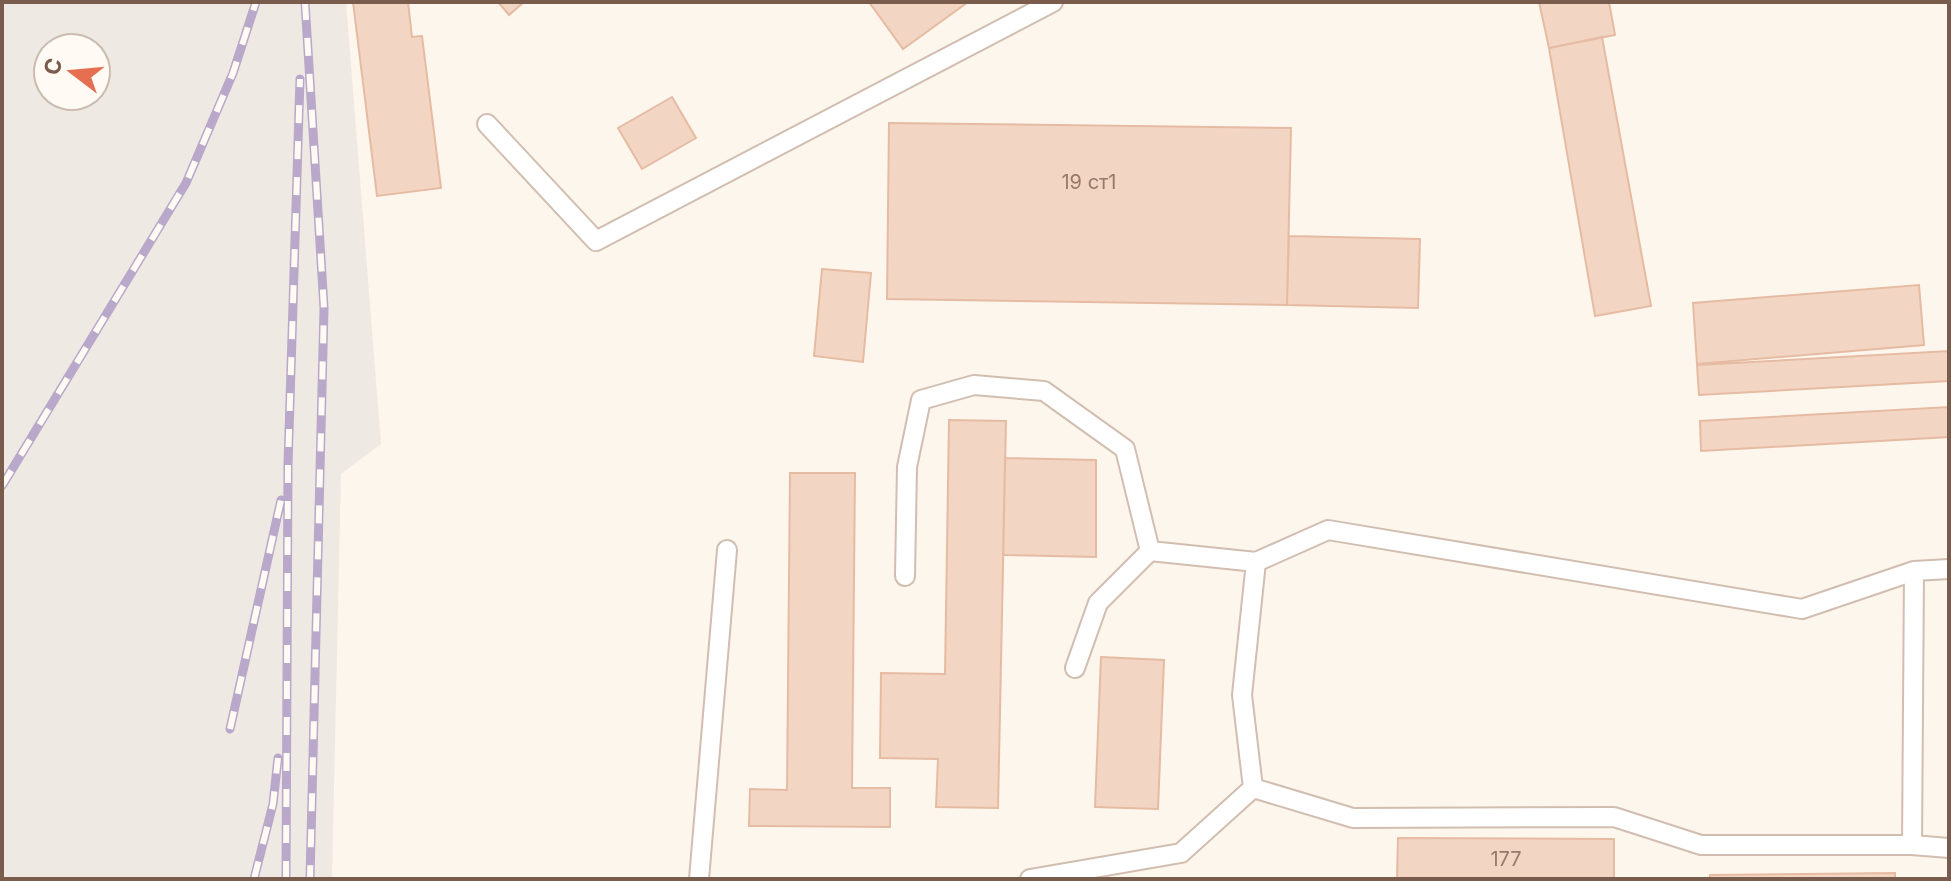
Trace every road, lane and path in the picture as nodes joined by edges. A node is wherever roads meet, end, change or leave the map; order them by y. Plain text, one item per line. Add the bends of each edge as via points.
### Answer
1 (1053, 2) edge
2 (487, 124) dead end
3 (727, 550) dead end
4 (1150, 551) junction
5 (1256, 562) junction
6 (1949, 569) edge
7 (1914, 571) junction
8 (905, 576) dead end
9 (1075, 668) dead end
10 (1253, 788) junction
11 (1912, 845) junction
12 (1949, 848) edge
13 (699, 879) edge
14 (1030, 879) edge

1 - 2 lane via 596,241
3 - 13 lane
4 - 5 lane
4 - 8 lane via 1125,449 1044,391 974,385 921,400 907,467
4 - 9 lane via 1098,603
5 - 7 lane via 1328,530 1802,609
5 - 10 lane via 1242,695
6 - 7 lane
7 - 11 lane
10 - 11 lane via 1353,818 1614,817 1701,845
10 - 14 lane via 1181,853
11 - 12 lane

